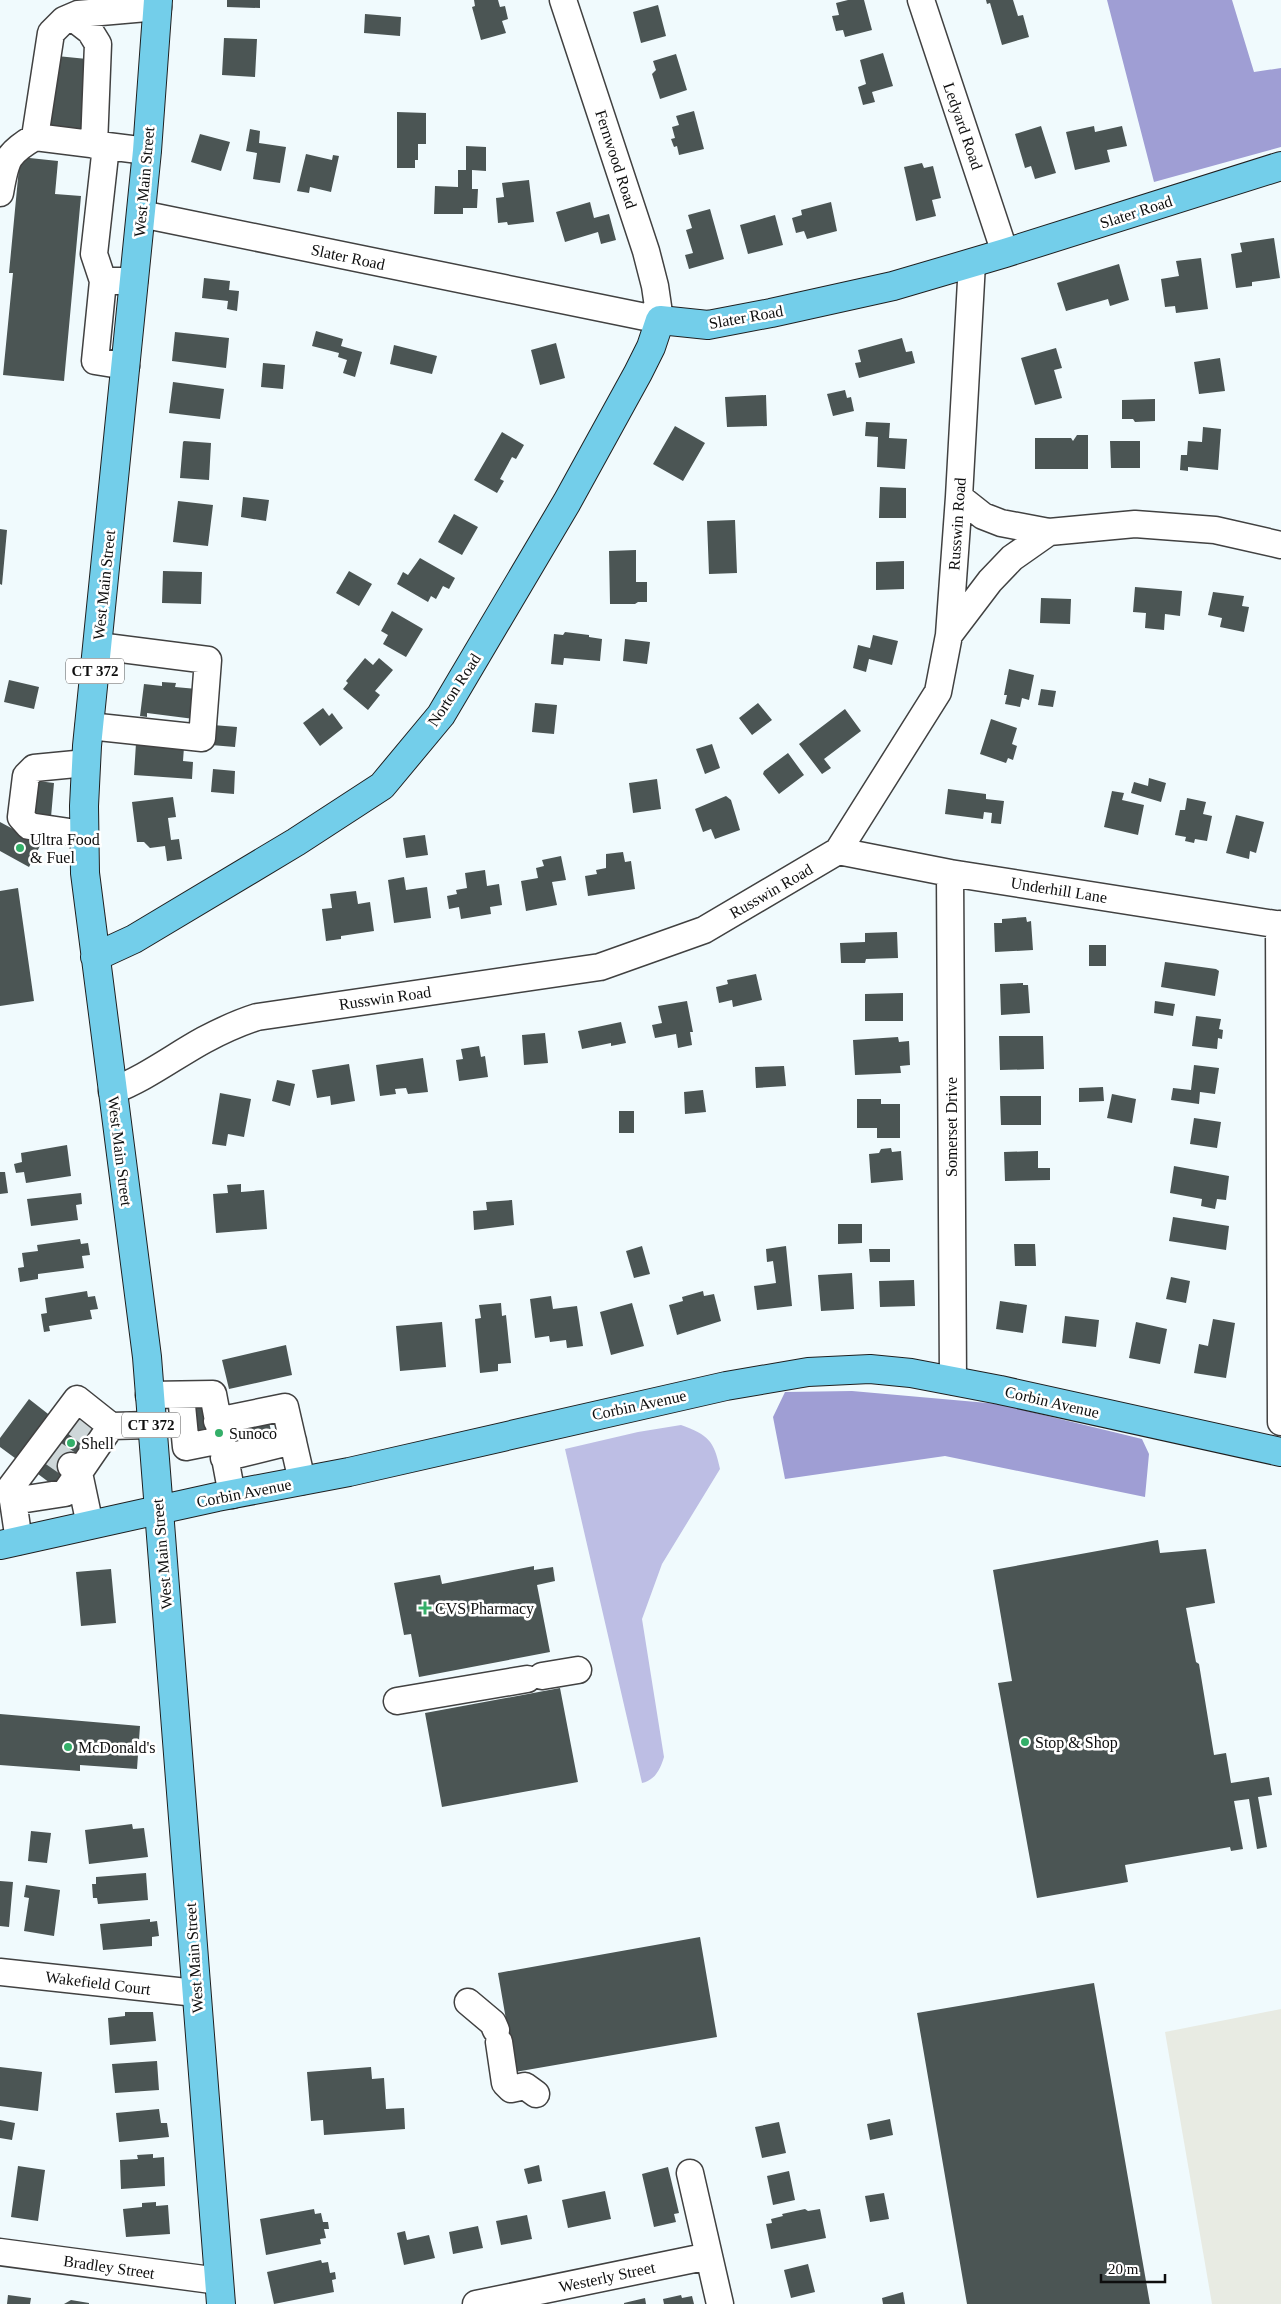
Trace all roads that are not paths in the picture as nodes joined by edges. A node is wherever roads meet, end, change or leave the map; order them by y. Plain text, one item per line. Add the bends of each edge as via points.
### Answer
1 (563, 0) edge
2 (921, 0) edge
3 (158, 3) edge
4 (72, 17) junction
5 (35, 137) junction
6 (100, 145) junction
7 (147, 151) junction
8 (1281, 166) edge
9 (0, 193) edge
10 (141, 214) junction
11 (1005, 253) junction
12 (972, 262) junction
13 (103, 281) junction
14 (134, 281) junction
15 (660, 320) junction
16 (126, 366) junction
17 (960, 497) junction
18 (1049, 532) junction
19 (1281, 545) edge
20 (949, 635) junction
21 (98, 646) junction
22 (89, 726) junction
23 (86, 763) junction
24 (83, 834) junction
25 (838, 851) junction
26 (950, 873) junction
27 (1280, 925) edge
28 (95, 957) junction
29 (112, 1091) junction
30 (953, 1381) junction
31 (181, 1394) junction
32 (149, 1395) junction
33 (1281, 1422) edge
34 (151, 1425) junction
35 (88, 1428) junction
36 (221, 1440) junction
37 (293, 1442) junction
38 (186, 1447) junction
39 (154, 1452) junction
40 (1281, 1452) edge
41 (60, 1458) junction
42 (302, 1481) junction
43 (232, 1494) junction
44 (13, 1500) junction
45 (159, 1510) junction
46 (90, 1525) junction
47 (9, 1543) edge
48 (578, 1670) dead end
49 (396, 1701) dead end
50 (0, 1972) edge
51 (196, 1993) junction
52 (468, 2002) dead end
53 (536, 2094) dead end
54 (690, 2173) dead end
55 (0, 2252) edge
56 (709, 2256) junction
57 (220, 2293) edge
58 (476, 2304) edge
59 (720, 2304) edge

1 - 15 street, Fernwood Road via 646,250
2 - 11 street, Ledyard Road
3 - 4 street
3 - 7 main road, West Main Street / CT 372
4 - 5 street via 51,33
4 - 6 street via 90,30 98,44
5 - 6 street
5 - 9 street via 16,148 6,163
6 - 7 street
6 - 13 street via 94,254
7 - 10 main road, West Main Street / CT 372
8 - 11 main road, Slater Road
10 - 14 main road, West Main Street / CT 372
10 - 15 street, Slater Road
11 - 12 main road, Slater Road
12 - 15 main road, Slater Road via 893,286 732,322 708,325
12 - 17 street, Russwin Road
13 - 14 street
13 - 16 street via 95,360
14 - 16 main road, West Main Street / CT 372
15 - 28 main road, Norton Road via 638,373 582,476 441,715 382,786 296,842 134,939
16 - 21 main road, West Main Street / CT 372
17 - 18 street via 983,516 1001,523
17 - 20 street, Russwin Road
18 - 19 street via 1135,524 1215,530
18 - 20 street via 1012,558
20 - 25 street, Russwin Road via 938,692
21 - 22 main road, West Main Street / CT 372
21 - 22 street via 208,660 202,738
22 - 23 main road, West Main Street / CT 372
23 - 24 main road, West Main Street / CT 372
23 - 24 street via 34,768 26,776 21,817 29,826
24 - 28 main road, West Main Street / CT 372
25 - 26 street, Underhill Lane
25 - 29 street, Russwin Road via 704,930 600,967 257,1017 203,1040 150,1074
26 - 27 street, Underhill Lane
26 - 30 street, Somerset Drive
27 - 33 street
28 - 29 main road, West Main Street / CT 372
29 - 32 main road, West Main Street / CT 372 via 145,1340
30 - 40 main road, Corbin Avenue
30 - 42 main road, Corbin Avenue via 870,1369 767,1378
31 - 32 street
31 - 36 street via 212,1394
31 - 38 street
32 - 34 main road, West Main Street / CT 372
34 - 35 street
34 - 39 main road, West Main Street / CT 372
35 - 41 street
35 - 41 street
36 - 37 street
36 - 37 street via 285,1407
36 - 38 street
36 - 43 street
37 - 42 street
38 - 39 street
39 - 45 main road, West Main Street / CT 372
41 - 44 street via 11,1487
41 - 44 street via 65,1493
41 - 46 street
42 - 43 main road, Corbin Avenue
43 - 45 main road, Corbin Avenue
44 - 47 street
45 - 46 main road, Corbin Avenue
45 - 51 main road, West Main Street
46 - 47 main road, Corbin Avenue
48 - 49 street
50 - 51 street, Wakefield Court
51 - 57 main road, West Main Street
52 - 53 street via 493,2023 505,2083 511,2088 525,2086
54 - 56 street
55 - 57 street, Bradley Street
56 - 58 street, Westerly Street
56 - 59 street

